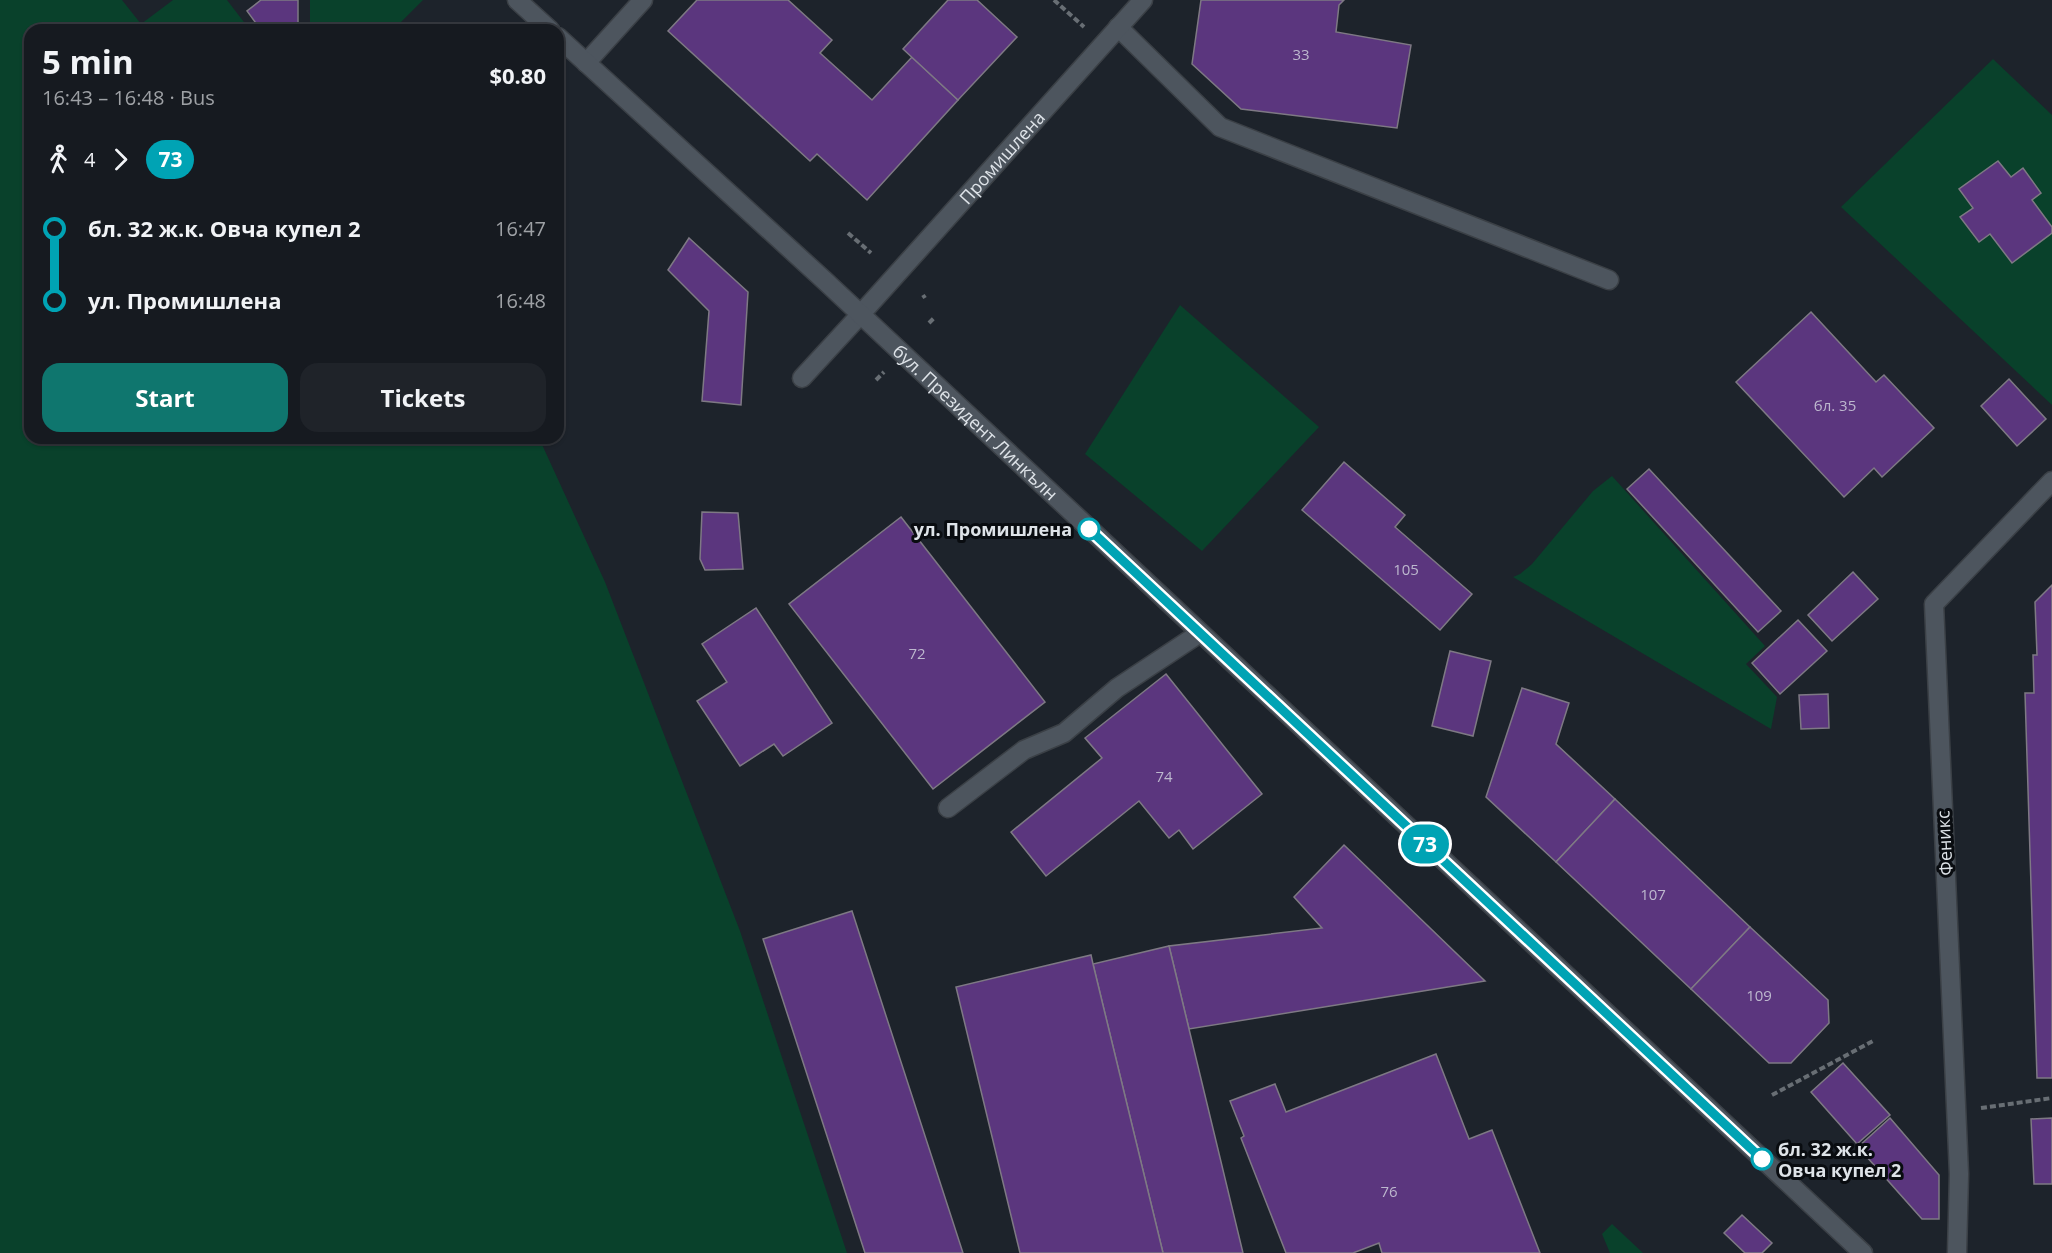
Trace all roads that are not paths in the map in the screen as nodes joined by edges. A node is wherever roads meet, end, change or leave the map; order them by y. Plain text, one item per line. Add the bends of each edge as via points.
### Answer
1 (517, 0) edge
2 (643, 0) edge
3 (1143, 0) edge
4 (543, 24) edge
5 (1118, 27) junction
6 (564, 44) edge
7 (585, 63) junction
8 (1609, 280) dead end
9 (860, 315) junction
10 (802, 378) dead end
11 (2052, 481) edge
12 (1200, 633) junction
13 (948, 808) dead end
14 (1863, 1253) edge
15 (1957, 1253) edge

1 - 4 street
2 - 7 street
3 - 5 street, Промишлена
5 - 8 street via 1220,127
5 - 9 street, Промишлена
6 - 7 street, бул. Президент Линкълн
7 - 9 street, бул. Президент Линкълн
9 - 10 street, Промишлена
9 - 12 street, бул. Президент Линкълн
11 - 15 street, Феникс via 1934,604 1959,1174
12 - 13 street via 1117,688 1064,733 1024,750
12 - 14 street, бул. Президент Линкълн

